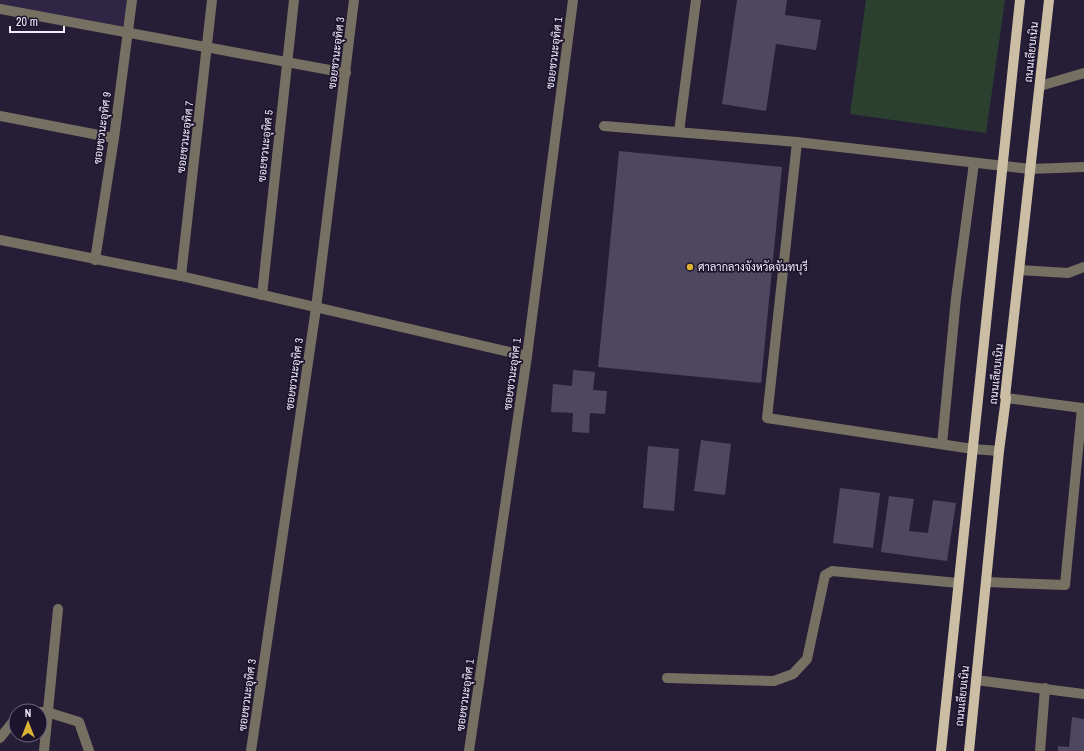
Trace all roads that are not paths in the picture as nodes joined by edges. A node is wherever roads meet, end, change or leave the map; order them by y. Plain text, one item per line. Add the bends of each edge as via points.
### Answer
1 (132, 0) edge
2 (212, 0) edge
3 (294, 0) edge
4 (354, 0) edge
5 (573, 0) edge
6 (696, 0) edge
7 (1020, 0) edge
8 (1049, 0) edge
9 (0, 9) edge
10 (128, 32) junction
11 (207, 47) junction
12 (286, 62) junction
13 (346, 73) junction
14 (1084, 73) edge
15 (1040, 86) junction
16 (0, 116) edge
17 (604, 126) dead end
18 (679, 132) junction
19 (114, 138) junction
20 (797, 142) junction
21 (974, 163) junction
22 (1003, 166) junction
23 (1084, 167) edge
24 (1030, 169) junction
25 (0, 240) edge
26 (95, 260) junction
27 (1084, 267) edge
28 (1019, 270) junction
29 (181, 276) junction
30 (262, 295) junction
31 (316, 308) junction
32 (527, 356) junction
33 (1006, 398) junction
34 (942, 444) junction
35 (973, 449) junction
36 (999, 451) junction
37 (986, 582) junction
38 (958, 583) junction
39 (58, 609) dead end
40 (667, 678) dead end
41 (976, 680) junction
42 (1045, 688) junction
43 (1084, 694) edge
44 (45, 703) edge
45 (48, 713) edge
46 (8, 728) edge
47 (0, 738) edge
48 (89, 751) edge
49 (251, 751) edge
50 (469, 751) edge
51 (941, 751) edge
52 (968, 751) edge
53 (1040, 751) edge

1 - 10 street, ซอยชวนะอุทิศ 9
2 - 11 street, ซอยชวนะอุทิศ 7
3 - 12 street, ซอยชวนะอุทิศ 5
4 - 13 street, ซอยชวนะอุทิศ 3
5 - 32 street, ซอยชวนะอุทิศ 1
6 - 18 street
7 - 22 main road, ถนนเลียบเนิน
8 - 15 main road, ถนนเลียบเนิน
9 - 10 street
10 - 11 street
10 - 19 street, ซอยชวนะอุทิศ 9
11 - 12 street
11 - 29 street, ซอยชวนะอุทิศ 7
12 - 13 street
12 - 30 street, ซอยชวนะอุทิศ 5
13 - 31 street, ซอยชวนะอุทิศ 3
14 - 15 street
15 - 24 main road, ถนนเลียบเนิน
16 - 19 street
17 - 18 street
18 - 20 street
19 - 26 street, ซอยชวนะอุทิศ 9
20 - 21 street
20 - 34 street via 767,418
21 - 22 street
21 - 34 street via 956,298
22 - 24 street
22 - 35 main road, ถนนเลียบเนิน
23 - 24 street
24 - 28 main road, ถนนเลียบเนิน
25 - 26 street
26 - 29 street
27 - 28 street via 1068,273
28 - 33 main road, ถนนเลียบเนิน
29 - 30 street
30 - 31 street
31 - 32 street
31 - 49 street, ซอยชวนะอุทิศ 3
32 - 50 street, ซอยชวนะอุทิศ 1
33 - 36 main road, ถนนเลียบเนิน
33 - 37 street via 1082,408 1065,584
34 - 35 street
35 - 36 street
35 - 38 main road, ถนนเลียบเนิน
36 - 37 main road, ถนนเลียบเนิน
37 - 41 main road, ถนนเลียบเนิน
38 - 40 street via 832,571 825,575 807,659 793,674 774,681
38 - 51 main road, ถนนเลียบเนิน
39 - 44 street
41 - 42 street
41 - 52 main road, ถนนเลียบเนิน
42 - 43 street
42 - 53 street
45 - 48 street via 79,722
46 - 47 street

